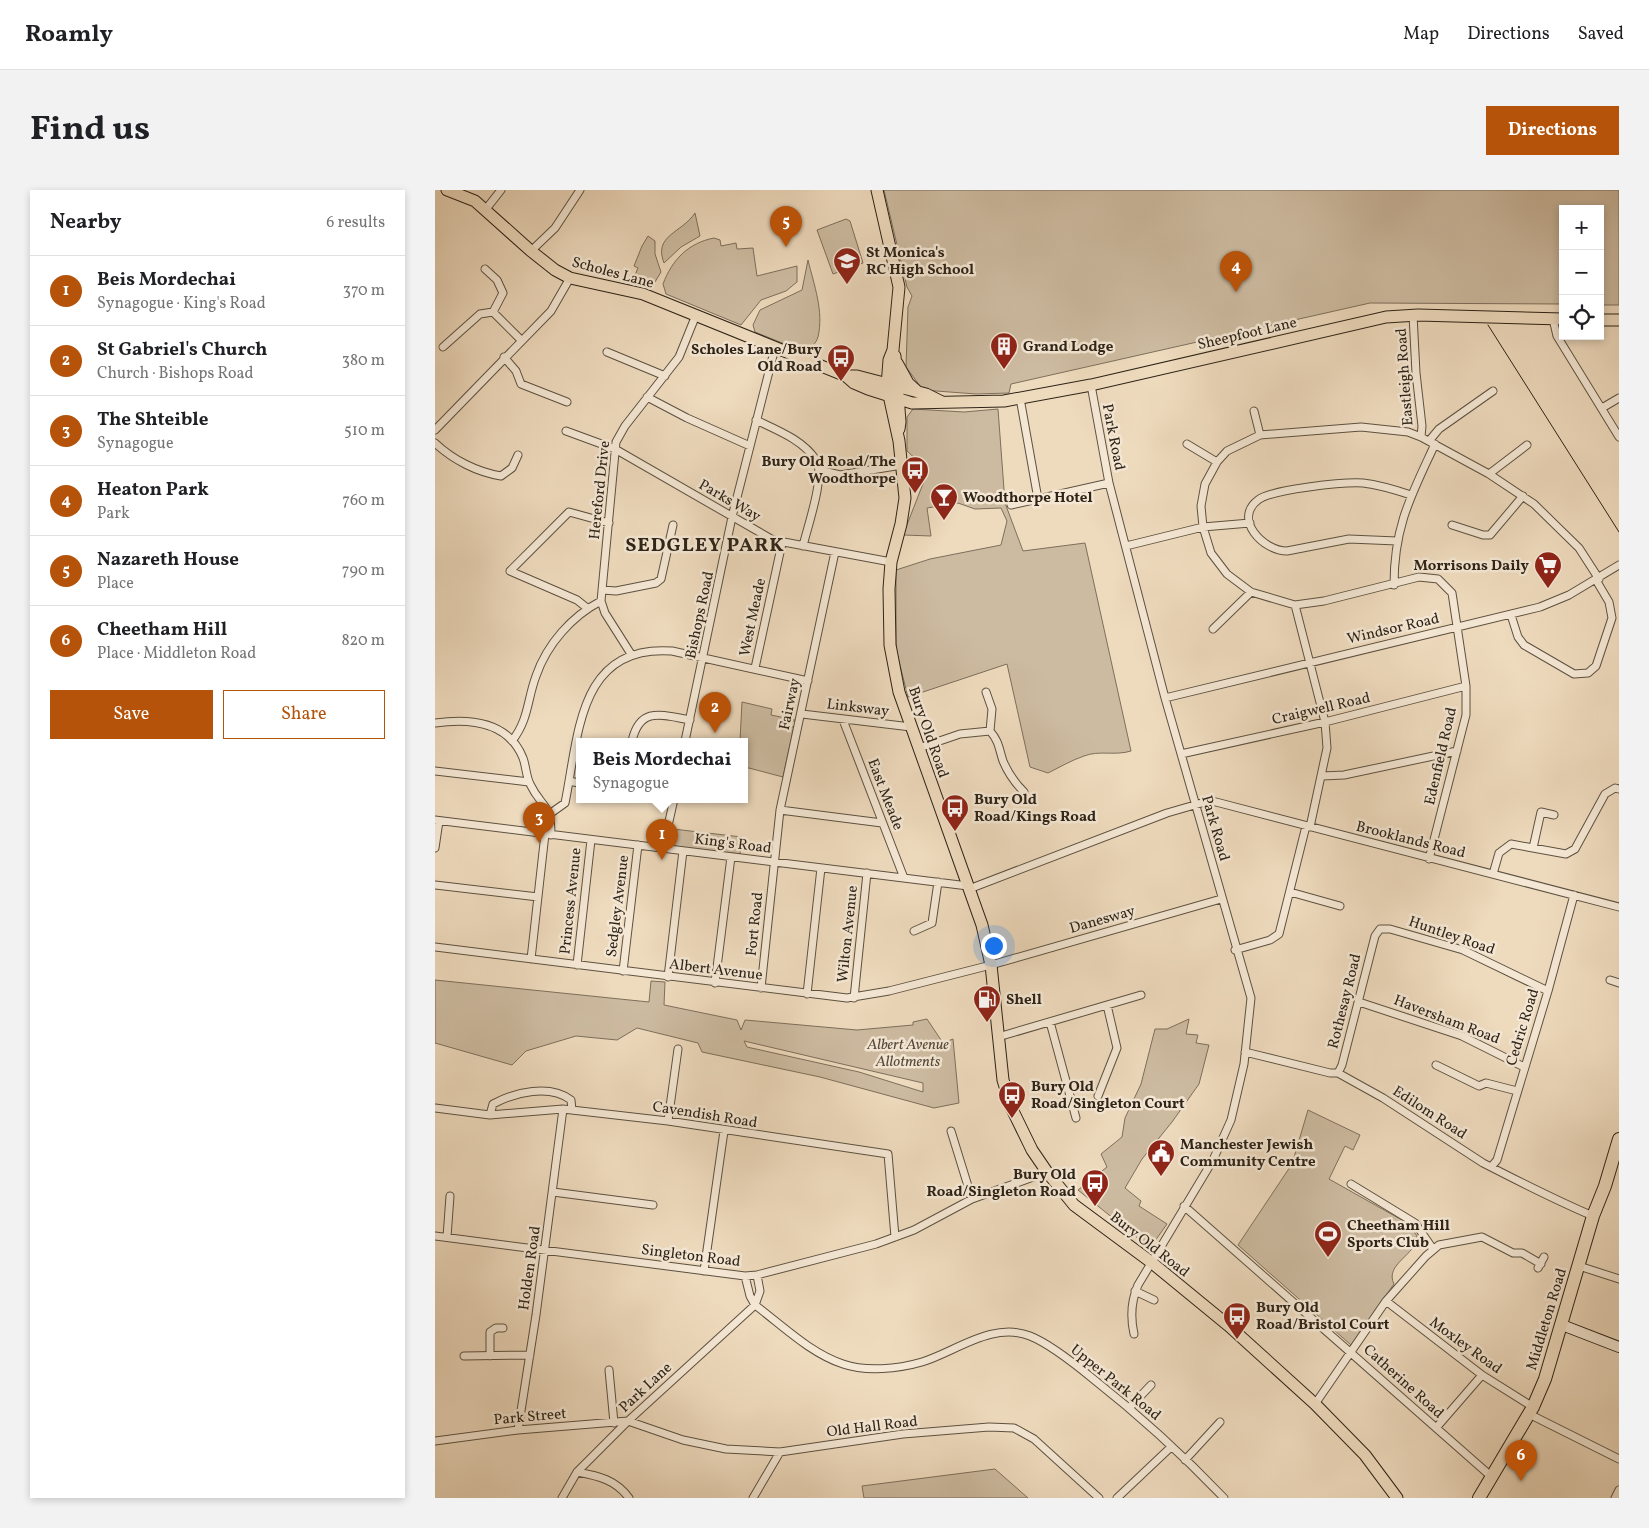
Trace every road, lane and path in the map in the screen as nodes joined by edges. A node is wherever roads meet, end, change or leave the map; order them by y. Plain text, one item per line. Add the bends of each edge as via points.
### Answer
1 (447, 190) edge
2 (501, 190) edge
3 (580, 190) edge
4 (877, 190) edge
5 (486, 210) junction
6 (531, 251) junction
7 (485, 269) dead end
8 (569, 278) junction
9 (493, 312) junction
10 (696, 315) junction
11 (1413, 315) junction
12 (1558, 319) edge
13 (1604, 320) edge
14 (1619, 320) edge
15 (521, 340) junction
16 (443, 347) dead end
17 (775, 348) junction
18 (607, 352) dead end
19 (893, 356) junction
20 (504, 358) junction
21 (665, 376) junction
22 (851, 376) junction
23 (1091, 385) junction
24 (1493, 391) dead end
25 (918, 392) junction
26 (894, 393) junction
27 (647, 397) junction
28 (1020, 398) junction
29 (1619, 398) edge
30 (567, 402) dead end
31 (935, 402) junction
32 (1601, 408) junction
33 (1254, 410) dead end
34 (756, 420) junction
35 (435, 430) edge
36 (566, 430) dead end
37 (1259, 435) junction
38 (1421, 437) junction
39 (1619, 437) edge
40 (435, 443) edge
41 (1432, 443) junction
42 (1187, 444) dead end
43 (1527, 445) dead end
44 (750, 446) junction
45 (615, 449) junction
46 (518, 454) dead end
47 (1217, 462) junction
48 (902, 465) junction
49 (819, 470) junction
50 (1489, 474) junction
51 (1109, 483) junction
52 (1411, 495) junction
53 (1523, 496) junction
54 (1038, 499) junction
55 (1011, 505) dead end
56 (733, 517) junction
57 (1250, 522) junction
58 (609, 523) junction
59 (673, 525) dead end
60 (1452, 525) dead end
61 (1203, 527) junction
62 (1397, 540) junction
63 (782, 543) junction
64 (803, 546) junction
65 (1126, 546) junction
66 (835, 552) junction
67 (891, 562) junction
68 (1619, 565) edge
69 (1597, 580) junction
70 (1394, 585) junction
71 (602, 590) junction
72 (1251, 592) junction
73 (601, 601) junction
74 (1295, 605) junction
75 (587, 608) junction
76 (1511, 615) junction
77 (1459, 627) junction
78 (1213, 629) dead end
79 (631, 654) junction
80 (704, 658) junction
81 (1311, 661) junction
82 (755, 668) junction
83 (808, 681) junction
84 (1466, 686) junction
85 (986, 692) dead end
86 (1165, 698) junction
87 (802, 714) junction
88 (690, 720) junction
89 (843, 720) junction
90 (1325, 722) junction
91 (435, 723) edge
92 (911, 727) junction
93 (990, 731) junction
94 (578, 738) edge
95 (633, 738) edge
96 (686, 738) edge
97 (513, 741) junction
98 (576, 745) edge
99 (919, 748) junction
100 (1457, 750) junction
101 (1181, 754) junction
102 (435, 771) edge
103 (1322, 776) junction
104 (569, 781) junction
105 (529, 782) junction
106 (576, 782) edge
107 (1619, 789) edge
108 (1024, 792) dead end
109 (673, 803) edge
110 (1195, 805) junction
111 (780, 810) junction
112 (551, 813) junction
113 (1554, 815) dead end
114 (437, 821) edge
115 (882, 823) junction
116 (1308, 827) junction
117 (548, 834) junction
118 (591, 840) junction
119 (638, 845) junction
120 (435, 848) edge
121 (663, 848) junction
122 (1533, 848) junction
123 (683, 851) junction
124 (731, 857) junction
125 (1429, 859) junction
126 (775, 862) junction
127 (821, 868) junction
128 (867, 874) junction
129 (1493, 874) junction
130 (903, 878) junction
131 (938, 882) junction
132 (435, 885) edge
133 (968, 888) junction
134 (1290, 892) junction
135 (1574, 895) junction
136 (538, 897) junction
137 (1221, 898) junction
138 (1340, 906) dead end
139 (1619, 907) edge
140 (914, 931) dead end
141 (1375, 936) joint
142 (435, 946) edge
143 (1235, 950) junction
144 (531, 959) junction
145 (577, 965) junction
146 (991, 965) junction
147 (623, 971) junction
148 (669, 977) junction
149 (1610, 980) dead end
150 (715, 983) junction
151 (1619, 983) edge
152 (761, 988) junction
153 (1548, 990) junction
154 (807, 994) junction
155 (1141, 996) dead end
156 (854, 998) junction
157 (1359, 1002) junction
158 (1107, 1005) junction
159 (1050, 1022) junction
160 (998, 1037) junction
161 (678, 1049) dead end
162 (1245, 1052) junction
163 (1436, 1065) dead end
164 (1524, 1067) junction
165 (1338, 1073) junction
166 (1517, 1091) junction
167 (1098, 1096) dead end
168 (435, 1108) edge
169 (563, 1109) junction
170 (572, 1110) junction
171 (490, 1115) junction
172 (1076, 1118) dead end
173 (668, 1121) junction
174 (724, 1131) junction
175 (951, 1131) dead end
176 (1619, 1139) edge
177 (1492, 1166) junction
178 (1047, 1172) junction
179 (1351, 1184) dead end
180 (553, 1192) junction
181 (450, 1196) dead end
182 (972, 1199) junction
183 (653, 1205) dead end
184 (1184, 1206) junction
185 (1593, 1216) junction
186 (435, 1236) edge
187 (447, 1237) junction
188 (895, 1237) junction
189 (1506, 1238) dead end
190 (1501, 1246) junction
191 (1433, 1249) junction
192 (545, 1250) junction
193 (1151, 1262) junction
194 (1541, 1263) dead end
195 (1579, 1266) junction
196 (704, 1271) junction
197 (757, 1275) junction
198 (745, 1276) junction
199 (1619, 1279) edge
200 (1135, 1291) junction
201 (1154, 1300) dead end
202 (1386, 1301) junction
203 (755, 1305) junction
204 (1562, 1324) junction
205 (503, 1328) dead end
206 (1133, 1334) dead end
207 (1619, 1348) edge
208 (1351, 1352) junction
209 (530, 1355) junction
210 (464, 1356) dead end
211 (490, 1356) junction
212 (609, 1370) dead end
213 (1482, 1375) junction
214 (1151, 1386) dead end
215 (1315, 1404) junction
216 (1129, 1408) junction
217 (1531, 1411) junction
218 (628, 1421) junction
219 (615, 1422) junction
220 (1220, 1422) dead end
221 (1436, 1428) junction
222 (518, 1430) junction
223 (435, 1441) edge
224 (1171, 1447) junction
225 (780, 1452) junction
226 (1619, 1459) edge
227 (1185, 1460) junction
228 (577, 1472) junction
229 (1493, 1478) junction
230 (1619, 1490) edge
231 (562, 1498) edge
232 (629, 1498) edge
233 (753, 1498) edge
234 (1099, 1498) edge
235 (1117, 1498) edge
236 (1224, 1498) edge
237 (1397, 1498) edge
238 (1479, 1498) edge
239 (1615, 1498) edge

1 - 5 main road, Scholes Lane via 475,201
2 - 5 street
3 - 6 street via 555,228
4 - 19 main road, Bury Old Road via 899,287
5 - 6 main road, Scholes Lane
6 - 8 main road, Scholes Lane
7 - 9 street via 497,280 503,293
8 - 10 main road, Scholes Lane via 643,294
8 - 15 street via 556,305
9 - 15 street
9 - 16 street via 480,314
10 - 17 main road, Scholes Lane
10 - 21 street, Hereford Drive via 679,357
11 - 12 main road, Sheepfoot Lane
11 - 23 main road, Sheepfoot Lane via 1361,322
11 - 38 street, Eastleigh Road
12 - 32 street via 1557,336
13 - 14 main road
15 - 20 street
17 - 22 main road, Scholes Lane
17 - 34 street, Bishops Road
18 - 21 street
19 - 22 main road via 877,373
19 - 25 main road via 908,383
19 - 26 main road, Bury Old Road
20 - 30 street via 516,371 521,384
20 - 35 street
21 - 27 street, Hereford Drive
22 - 26 main road, Scholes Lane via 854,383
23 - 28 main road, Sheepfoot Lane
23 - 51 street, Park Road
24 - 41 street via 1439,428
25 - 26 main road, Sheepfoot Lane
25 - 31 main road, Sheepfoot Lane
26 - 31 main road
26 - 48 main road, Bury Old Road via 900,422 898,434
27 - 44 street
27 - 45 street, Hereford Drive via 619,434
28 - 31 main road, Sheepfoot Lane via 980,403
28 - 54 street
29 - 32 street
32 - 39 street
33 - 37 street
34 - 44 street, Bishops Road
34 - 49 street via 792,437 816,460
36 - 45 street, Parks Way
37 - 38 street via 1361,427
37 - 47 street via 1227,450
38 - 41 street
40 - 46 street via 448,455 486,473 501,476 512,468
41 - 50 street
41 - 52 street
42 - 47 street
43 - 50 street
44 - 56 street, Bishops Road
45 - 56 street, Parks Way
45 - 58 street, Hereford Drive
47 - 61 street via 1205,484 1201,506
48 - 49 street via 840,475
48 - 67 main road, Bury Old Road via 904,510
49 - 64 street
50 - 53 street
51 - 54 street
51 - 65 street, Park Road
52 - 57 street via 1362,483 1294,490 1258,499 1251,508
52 - 62 street
53 - 60 street via 1490,534 1483,535
53 - 69 street via 1558,525 1579,548
54 - 55 street
56 - 63 street, Parks Way via 765,537
56 - 80 street, Bishops Road
57 - 61 street
57 - 62 street via 1258,538 1277,551 1287,552 1349,538
58 - 71 street, Hereford Drive
58 - 75 street via 569,512 510,571 577,600
59 - 71 street via 661,579 657,583 616,591
61 - 65 street
61 - 72 street via 1211,553 1227,574
62 - 70 street
63 - 64 street, Parks Way
63 - 82 street, West Meade
64 - 66 street, Parks Way
65 - 86 street, Park Road
66 - 67 street, Parks Way
66 - 83 street, Fairway
67 - 92 main road, Bury Old Road via 892,662
68 - 69 street, Windsor Road
69 - 76 street, Windsor Road via 1562,598
69 - 76 street via 1609,602 1612,618 1596,666 1588,673 1574,674 1524,645 1517,637
70 - 74 street
70 - 77 street, Edenfield Road via 1419,578 1438,579 1452,593
71 - 73 street, Hereford Drive
72 - 74 street
72 - 78 street
73 - 75 street
73 - 79 street
74 - 81 street
75 - 97 street via 573,619 549,651 536,675 523,727
76 - 77 street, Windsor Road
77 - 81 street, Windsor Road
77 - 84 street, Edenfield Road
79 - 80 street via 652,650
79 - 94 street via 619,660 598,680 587,699
80 - 82 street
80 - 88 street, Bishops Road
81 - 86 street, Windsor Road
81 - 90 street
82 - 83 street
83 - 87 street, Fairway
84 - 90 street, Craigwell Road
84 - 100 street, Edenfield Road via 1467,715
85 - 93 street via 992,709
86 - 101 street, Park Road
87 - 89 street, Linksway
87 - 111 street, Fairway
88 - 95 street via 658,714 646,717 637,725
88 - 96 street, Bishops Road
89 - 92 street, Linksway
89 - 115 street, East Meade
90 - 101 street, Craigwell Road
90 - 103 street via 1327,748
91 - 97 street via 477,722 494,727
92 - 99 main road, Bury Old Road
93 - 99 street via 960,734
93 - 108 street via 997,738 1011,777
97 - 105 street via 524,760
98 - 104 street
99 - 133 main road, Bury Old Road
100 - 103 street via 1344,775
100 - 125 street, Edenfield Road
101 - 110 street, Park Road
102 - 105 street
103 - 116 street
104 - 106 street
104 - 112 street via 565,803
105 - 112 street
107 - 122 street via 1605,794 1575,849 1566,854
109 - 121 street
110 - 116 street, Brooklands Road via 1216,802
110 - 133 street, Brooklands Road
110 - 137 street, Park Road
111 - 115 street
111 - 126 street, Fairway
112 - 117 street
113 - 122 street via 1541,812
114 - 117 street, King's Road
114 - 120 street
115 - 130 street, East Meade
116 - 125 street, Brooklands Road
116 - 134 street
117 - 118 street, King's Road
117 - 136 street
118 - 119 street, King's Road
118 - 145 street, Princess Avenue
119 - 121 street, King's Road
119 - 147 street, Sedgley Avenue
121 - 123 street, King's Road
122 - 129 street via 1511,844 1499,853
123 - 124 street, King's Road
123 - 148 street
124 - 126 street, King's Road
124 - 150 street
125 - 129 street, Brooklands Road
126 - 127 street, King's Road
126 - 152 street, Fort Road
127 - 128 street, King's Road
127 - 154 street
128 - 130 street, King's Road
128 - 156 street, Wilton Avenue
129 - 135 street, Brooklands Road
130 - 131 street, King's Road
131 - 133 street, King's Road
131 - 140 street via 933,923
132 - 136 street
133 - 146 main road, Bury Old Road
134 - 138 street
134 - 143 street via 1277,936
135 - 139 street, Brooklands Road
135 - 153 street, Cedric Road
136 - 144 street
137 - 143 street, Park Road
137 - 146 street, Danesway
141 - 153 street, Huntley Road via 1384,928 1463,950
141 - 157 street, Rothesay Road
142 - 144 street, Albert Avenue
143 - 162 street, Park Road via 1251,998
144 - 145 street, Albert Avenue
145 - 147 street, Albert Avenue
146 - 156 street, Albert Avenue
146 - 160 main road, Bury Old Road
147 - 148 street, Albert Avenue
148 - 150 street, Albert Avenue
149 - 151 street
150 - 152 street, Albert Avenue
152 - 154 street, Albert Avenue
153 - 164 street, Cedric Road
154 - 156 street, Albert Avenue
155 - 158 street
157 - 164 street, Haversham Road via 1462,1036
157 - 165 street, Rothesay Road via 1343,1065
158 - 159 street
158 - 167 street via 1117,1048
159 - 160 street
159 - 172 street
160 - 178 main road, Bury Old Road via 1003,1080 1012,1109
161 - 173 street
162 - 165 street, Edilom Road
162 - 184 street, Park Road via 1231,1120 1213,1160
163 - 166 street via 1479,1086 1486,1083
164 - 166 street, Cedric Road
165 - 177 street, Edilom Road
166 - 177 street, Cedric Road via 1497,1160
168 - 171 street, Cavendish Road
169 - 170 street, Cavendish Road
169 - 171 street, Cavendish Road
169 - 180 street, Holden Road
170 - 171 street via 571,1100 551,1090 505,1098 493,1104
170 - 173 street, Cavendish Road
173 - 174 street, Cavendish Road
174 - 188 street, Cavendish Road via 888,1154
174 - 196 street
175 - 182 street
176 - 185 highway, Middleton Road
177 - 185 street, Edilom Road via 1521,1184
178 - 182 street, Singleton Road
178 - 193 main road, Bury Old Road via 1074,1204
179 - 191 street via 1415,1223
180 - 183 street
180 - 192 street, Holden Road
181 - 187 street
182 - 188 street, Singleton Road
184 - 193 street, Park Road
184 - 208 street, Catherine Road
185 - 195 highway, Middleton Road
186 - 187 street, Singleton Road
187 - 192 street, Singleton Road
188 - 197 street, Singleton Road
189 - 190 street
190 - 191 street via 1478,1237 1443,1243
190 - 194 street
191 - 202 street
192 - 196 street, Singleton Road
192 - 209 street, Holden Road
193 - 200 street, Park Road
193 - 215 main road, Bury Old Road via 1229,1326
195 - 199 street
195 - 204 highway, Middleton Road
196 - 198 street, Singleton Road
197 - 198 street, Singleton Road
197 - 203 street via 760,1291
198 - 203 street via 749,1296
200 - 201 street
200 - 206 street via 1131,1319
202 - 208 street
202 - 213 street, Moxley Road
203 - 216 street, Upper Park Road via 820,1355 854,1366 880,1369 921,1362 1001,1333 1029,1335 1073,1362
203 - 218 street, Park Lane
204 - 207 street
204 - 217 highway, Middleton Road
205 - 211 street via 490,1332
208 - 215 street
208 - 221 street, Catherine Road
209 - 211 street
209 - 222 street, Holden Road
210 - 211 street
212 - 219 street
213 - 217 street, Moxley Road
213 - 221 street
214 - 216 street
215 - 237 main road, Bury Old Road via 1365,1455
216 - 224 street, Upper Park Road
217 - 226 street, Moxley Road
217 - 229 highway, Middleton Road
218 - 219 street, Park Street
218 - 225 street, Old Hall Road via 683,1440 726,1449
218 - 228 street, Park Lane
219 - 222 street, Park Street
220 - 227 street
221 - 229 street, Catherine Road
222 - 223 street, Park Street
224 - 227 street, Upper Park Road
224 - 235 street
225 - 233 street
225 - 234 street, Old Hall Road via 903,1434 1014,1428 1034,1439
227 - 236 street, Upper Park Road
228 - 231 street, Park Lane
228 - 232 street via 609,1480 623,1489
229 - 238 highway, Middleton Road
230 - 239 street

